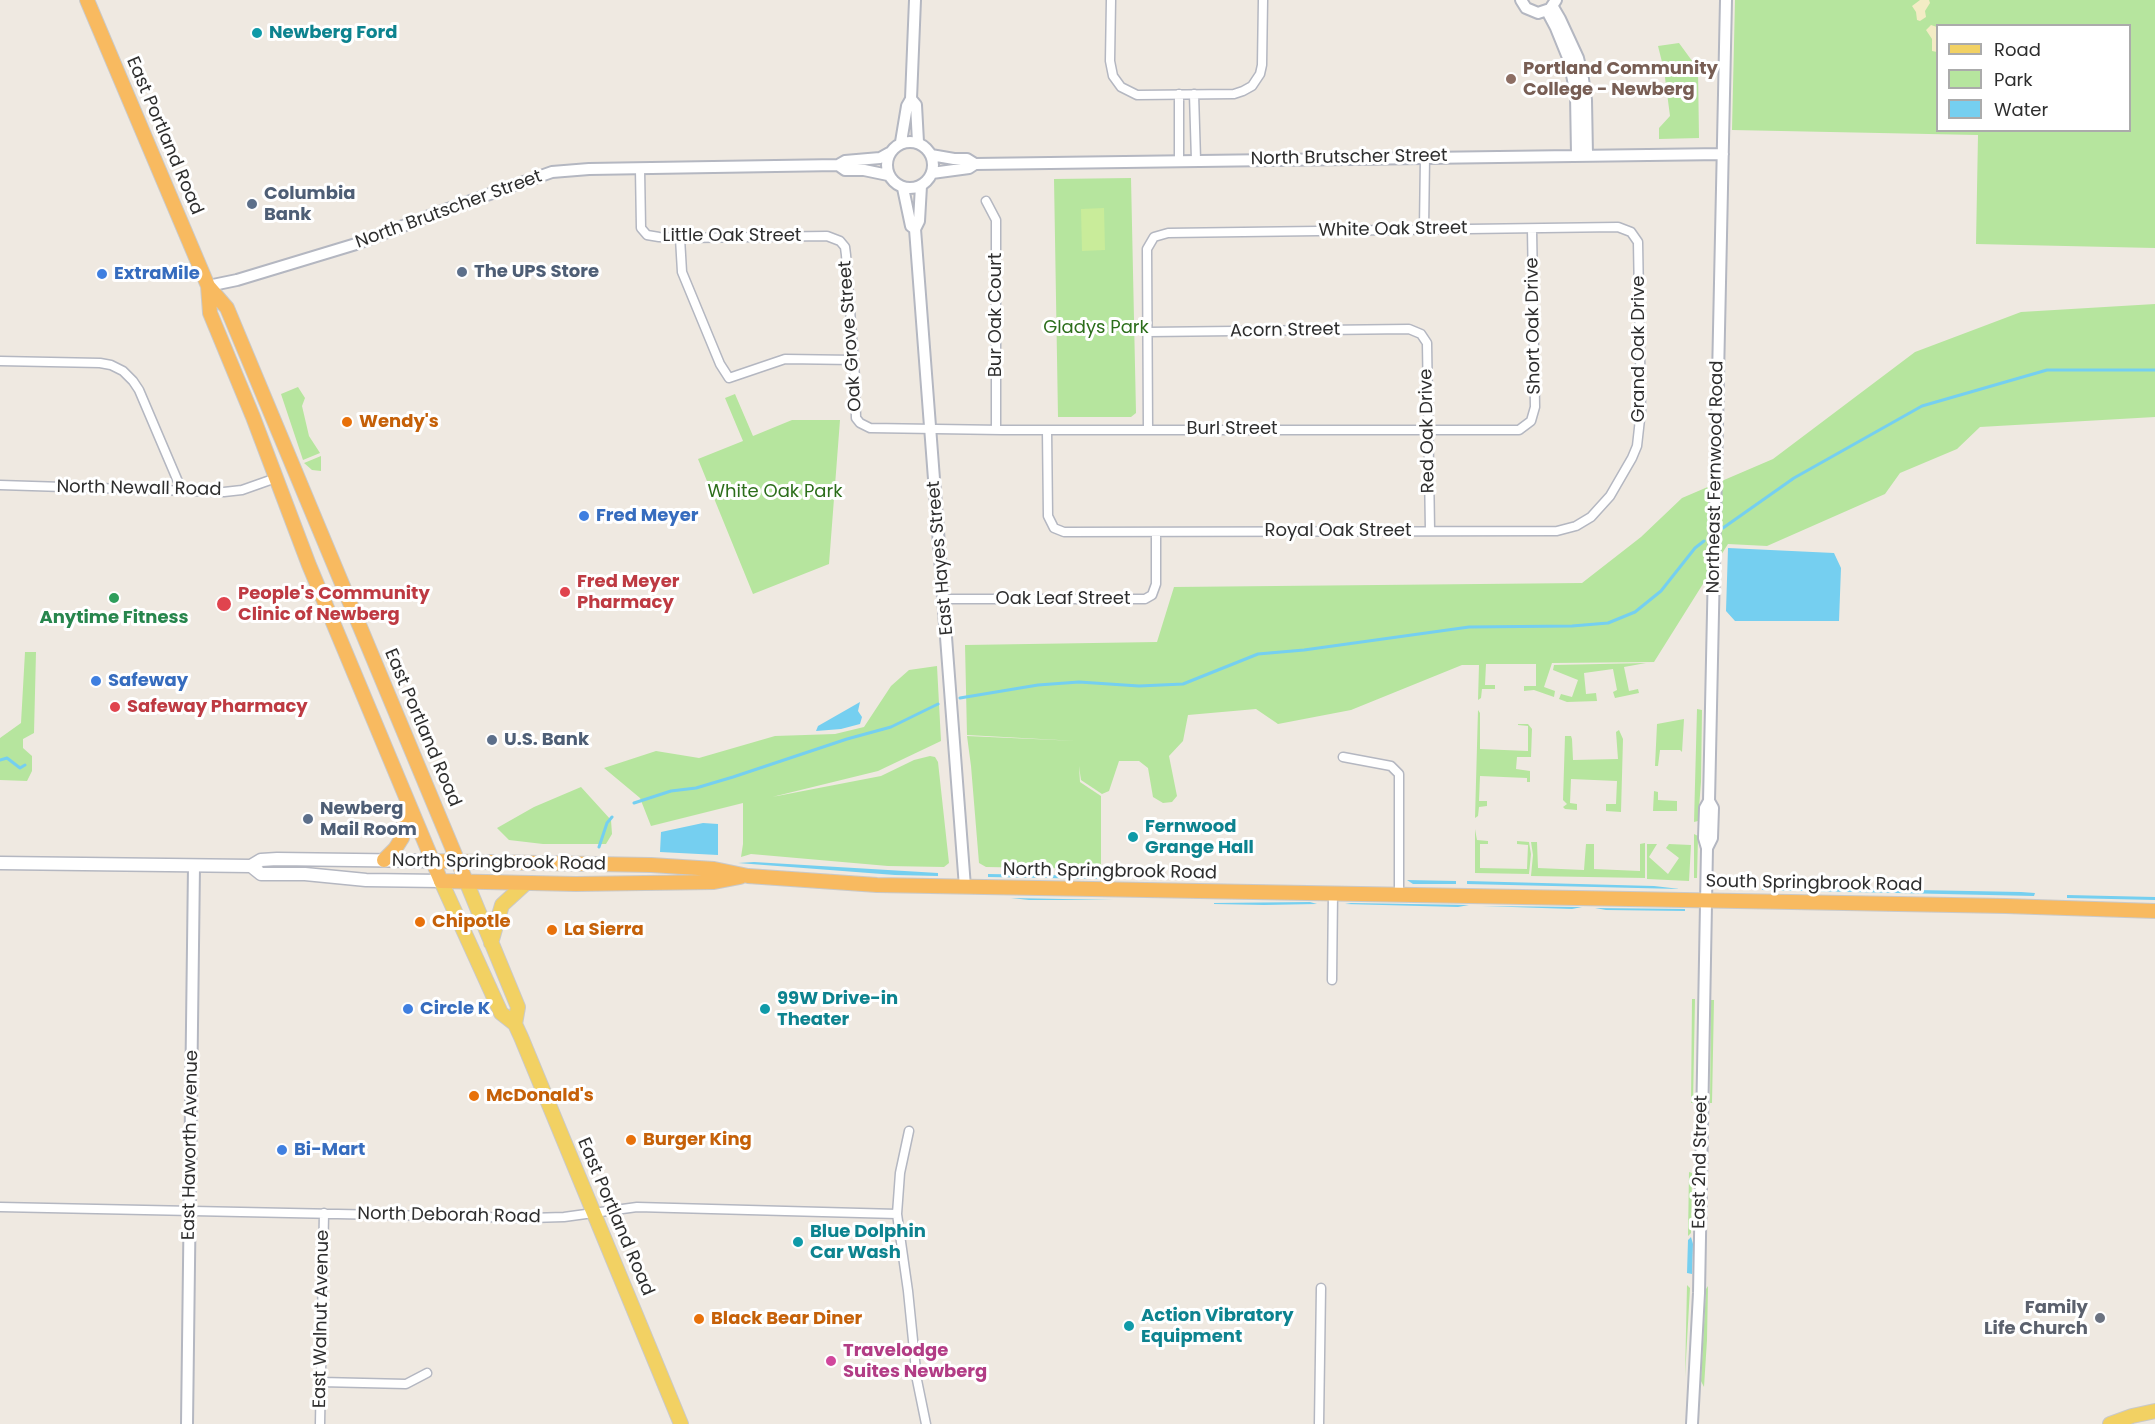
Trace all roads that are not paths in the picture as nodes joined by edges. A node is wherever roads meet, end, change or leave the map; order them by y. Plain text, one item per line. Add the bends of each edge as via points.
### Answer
1 (87, 0) edge
2 (915, 0) edge
3 (1111, 0) edge
4 (1263, 0) edge
5 (1521, 0) edge
6 (1726, 0) edge
7 (1552, 6) edge
8 (1179, 94) junction
9 (1194, 94) junction
10 (911, 99) junction
11 (901, 142) junction
12 (918, 142) junction
13 (889, 153) junction
14 (1723, 154) junction
15 (931, 155) junction
16 (1582, 155) junction
17 (1425, 158) junction
18 (1196, 160) junction
19 (1179, 161) junction
20 (975, 164) junction
21 (838, 165) junction
22 (640, 169) junction
23 (932, 173) junction
24 (888, 175) junction
25 (921, 186) junction
26 (903, 188) junction
27 (986, 201) dead end
28 (915, 229) junction
29 (1424, 230) junction
30 (1532, 230) junction
31 (1632, 232) joint
32 (680, 238) junction
33 (845, 247) joint
34 (208, 286) junction
35 (1148, 332) junction
36 (1421, 334) joint
37 (854, 360) junction
38 (0, 361) edge
39 (1530, 421) joint
40 (1428, 429) junction
41 (931, 430) junction
42 (996, 430) junction
43 (1047, 430) junction
44 (1148, 430) junction
45 (276, 478) junction
46 (0, 485) edge
47 (182, 491) junction
48 (1610, 496) joint
49 (1430, 530) junction
50 (1156, 532) junction
51 (944, 599) junction
52 (1343, 757) dead end
53 (407, 802) junction
54 (384, 860) junction
55 (432, 861) junction
56 (458, 862) junction
57 (0, 863) edge
58 (194, 866) junction
59 (251, 866) junction
60 (714, 869) junction
61 (748, 876) junction
62 (441, 881) junction
63 (466, 881) junction
64 (676, 881) junction
65 (525, 884) junction
66 (965, 887) junction
67 (1333, 893) junction
68 (1399, 894) junction
69 (1472, 895) joint
70 (1705, 900) junction
71 (2155, 911) edge
72 (491, 943) junction
73 (1332, 980) dead end
74 (515, 1024) junction
75 (909, 1131) dead end
76 (0, 1207) edge
77 (190, 1211) junction
78 (324, 1213) junction
79 (594, 1213) junction
80 (897, 1214) junction
81 (1321, 1288) dead end
82 (427, 1373) dead end
83 (321, 1382) junction
84 (2155, 1402) edge
85 (2155, 1411) edge
86 (2132, 1416) junction
87 (187, 1424) edge
88 (320, 1424) edge
89 (681, 1424) edge
90 (926, 1424) edge
91 (1319, 1424) edge
92 (1692, 1424) edge
93 (2110, 1424) edge

1 - 34 highway, East Portland Road
2 - 10 street
3 - 8 street via 1110,61 1117,82 1137,95
4 - 9 street via 1262,64 1252,86 1234,93
5 - 7 street via 1532,12
6 - 14 street, Northeast Fernwood Road
7 - 16 street via 1578,58 1583,79 1586,100
8 - 9 street
8 - 19 street
9 - 18 street
10 - 11 street
10 - 12 street
11 - 12 street
11 - 13 street
12 - 15 street
13 - 21 street, North Brutscher Street
13 - 24 street
14 - 16 street, North Brutscher Street
14 - 70 street, Northeast Fernwood Road
15 - 20 street, North Brutscher Street via 967,159
15 - 23 street
16 - 17 street, North Brutscher Street
17 - 18 street, North Brutscher Street
17 - 29 street
18 - 19 street, North Brutscher Street
19 - 20 street, North Brutscher Street
20 - 23 street, North Brutscher Street
21 - 22 street, North Brutscher Street
21 - 24 street, North Brutscher Street via 845,170
22 - 32 street, Little Oak Street via 641,228 647,235
22 - 34 street, North Brutscher Street via 568,170 539,176 356,244
23 - 25 street
24 - 26 street
25 - 26 street
25 - 28 street, East Hayes Street
26 - 28 street, East Hayes Street via 910,226
27 - 42 street, Bur Oak Court via 996,220
28 - 41 street, East Hayes Street
29 - 30 street, White Oak Street
29 - 35 street, White Oak Street via 1168,233 1154,237 1147,249
30 - 31 street, White Oak Street via 1618,227
30 - 39 street, Short Oak Drive via 1535,406
31 - 48 street, Grand Oak Drive via 1638,242 1640,432 1632,458
32 - 33 street, Little Oak Street via 827,236
32 - 37 street via 682,272 729,378 785,359
33 - 37 street, Oak Grove Street
34 - 45 highway, East Portland Road via 210,313
34 - 56 highway, East Portland Road via 227,308
35 - 36 street, Acorn Street via 1409,329
35 - 44 street
36 - 40 street, Red Oak Drive via 1427,343
37 - 41 street, Oak Grove Street via 855,412 860,423 870,428
38 - 47 street via 100,363 123,371 139,390
39 - 40 street, Burl Street via 1519,430
40 - 44 street, Burl Street
40 - 49 street, Red Oak Drive
41 - 42 street, Burl Street
41 - 51 street, East Hayes Street
42 - 43 street, Burl Street
43 - 44 street, Burl Street
43 - 50 street, Royal Oak Street via 1048,516 1054,528 1064,532
45 - 47 street, North Newall Road via 242,490
45 - 53 highway, East Portland Road
46 - 47 street, North Newall Road
48 - 49 street, Royal Oak Street via 1591,518 1557,531
49 - 50 street, Royal Oak Street
50 - 51 street, Oak Leaf Street via 1156,584 1145,599
51 - 66 street, East Hayes Street
52 - 68 street via 1391,766 1399,774
53 - 54 highway via 402,838
53 - 55 highway, East Portland Road
54 - 55 main road, North Springbrook Road
54 - 59 main road, North Springbrook Road via 261,860
55 - 56 highway, North Springbrook Road
55 - 62 highway, East Portland Road
56 - 60 highway, North Springbrook Road
56 - 63 highway, East Portland Road
57 - 58 main road, North Springbrook Road
58 - 59 main road, North Springbrook Road
58 - 77 street, East Haworth Avenue
59 - 62 main road, North Springbrook Road via 261,874
60 - 61 highway, North Springbrook Road
60 - 64 highway via 705,875 676,875
61 - 64 highway, North Springbrook Road via 714,882
61 - 66 highway, North Springbrook Road
62 - 63 highway, North Springbrook Road
62 - 74 main road, East Portland Road via 501,1013
63 - 65 highway, North Springbrook Road
63 - 72 main road, East Portland Road
64 - 65 highway, North Springbrook Road
65 - 72 main road via 502,905
66 - 67 highway, North Springbrook Road
67 - 68 highway, North Springbrook Road
67 - 73 street
68 - 69 highway, North Springbrook Road
69 - 70 highway, South Springbrook Road
70 - 71 highway, South Springbrook Road
70 - 92 street, East 2nd Street via 1699,1293
72 - 74 main road, East Portland Road via 518,1007
74 - 79 main road, East Portland Road
75 - 80 street
76 - 77 street, North Deborah Road
77 - 78 street, North Deborah Road
77 - 87 street, East Haworth Avenue
78 - 79 street, North Deborah Road via 530,1218
78 - 83 street, East Walnut Avenue
79 - 80 street, North Deborah Road via 637,1207
79 - 89 main road, East Portland Road
80 - 90 street
81 - 91 street
82 - 83 street via 406,1384
83 - 88 street, East Walnut Avenue
84 - 86 main road
85 - 86 main road
86 - 93 main road

